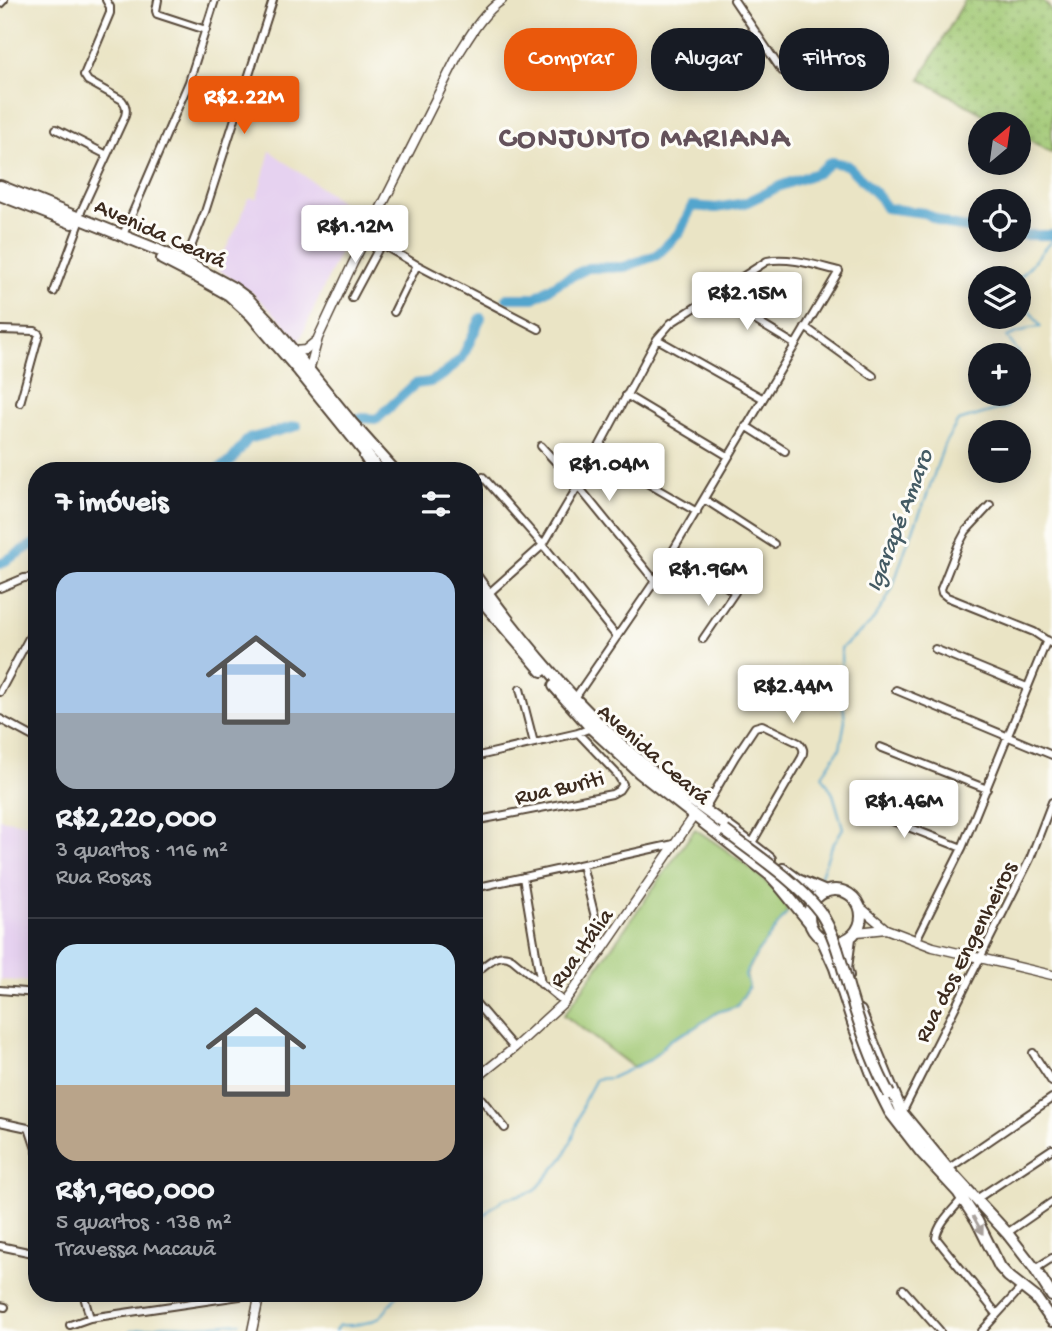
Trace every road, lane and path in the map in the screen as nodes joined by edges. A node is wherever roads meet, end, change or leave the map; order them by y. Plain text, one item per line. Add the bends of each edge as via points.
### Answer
1 (4, 0) edge
2 (158, 0) edge
3 (215, 0) edge
4 (273, 0) edge
5 (502, 0) edge
6 (734, 0) edge
7 (107, 1) edge
8 (0, 4) edge
9 (206, 30) junction
10 (779, 67) edge
11 (189, 82) junction
12 (242, 98) junction
13 (56, 129) dead end
14 (107, 155) junction
15 (0, 186) edge
16 (0, 195) edge
17 (78, 222) junction
18 (366, 235) junction
19 (124, 236) junction
20 (381, 244) junction
21 (185, 262) junction
22 (416, 265) junction
23 (54, 292) dead end
24 (715, 296) junction
25 (352, 298) dead end
26 (394, 312) dead end
27 (805, 327) junction
28 (539, 328) dead end
29 (0, 330) edge
30 (318, 338) junction
31 (657, 339) junction
32 (794, 344) junction
33 (294, 351) junction
34 (309, 371) junction
35 (873, 376) dead end
36 (626, 395) junction
37 (762, 398) junction
38 (20, 402) dead end
39 (746, 426) junction
40 (349, 431) junction
41 (541, 446) dead end
42 (785, 451) dead end
43 (595, 453) junction
44 (728, 456) junction
45 (366, 462) edge
46 (379, 462) edge
47 (383, 462) edge
48 (484, 477) dead end
49 (578, 486) junction
50 (704, 499) junction
51 (990, 505) dead end
52 (697, 512) junction
53 (774, 544) dead end
54 (543, 545) junction
55 (672, 552) junction
56 (28, 578) edge
57 (655, 581) junction
58 (0, 588) edge
59 (483, 594) edge
60 (483, 599) edge
61 (483, 600) edge
62 (618, 638) junction
63 (703, 639) dead end
64 (28, 640) edge
65 (1050, 642) edge
66 (935, 649) dead end
67 (1027, 687) junction
68 (520, 689) dead end
69 (896, 690) dead end
70 (0, 692) edge
71 (575, 698) junction
72 (0, 719) edge
73 (591, 728) junction
74 (578, 733) junction
75 (28, 734) edge
76 (1008, 735) junction
77 (534, 743) junction
78 (880, 747) dead end
79 (483, 755) edge
80 (1052, 755) edge
81 (987, 789) junction
82 (1052, 802) edge
83 (857, 807) dead end
84 (702, 813) junction
85 (483, 819) edge
86 (674, 844) junction
87 (751, 844) junction
88 (962, 848) junction
89 (582, 865) junction
90 (523, 877) junction
91 (483, 886) edge
92 (826, 892) junction
93 (860, 907) junction
94 (810, 923) junction
95 (886, 929) junction
96 (853, 935) junction
97 (822, 939) junction
98 (916, 940) junction
99 (603, 949) junction
100 (980, 959) junction
101 (483, 967) edge
102 (1052, 975) edge
103 (541, 984) junction
104 (0, 990) edge
105 (28, 992) edge
106 (564, 1002) junction
107 (483, 1012) edge
108 (514, 1048) junction
109 (1033, 1053) dead end
110 (483, 1073) edge
111 (1052, 1082) edge
112 (1052, 1098) edge
113 (483, 1101) edge
114 (902, 1111) junction
115 (0, 1122) edge
116 (28, 1128) edge
117 (505, 1128) dead end
118 (1052, 1149) edge
119 (948, 1169) junction
120 (962, 1199) junction
121 (975, 1200) junction
122 (1052, 1202) edge
123 (0, 1236) edge
124 (1010, 1238) junction
125 (1, 1246) edge
126 (28, 1252) edge
127 (993, 1254) junction
128 (1052, 1258) edge
129 (1035, 1269) junction
130 (1019, 1285) junction
131 (903, 1289) dead end
132 (1052, 1296) edge
133 (86, 1302) edge
134 (199, 1302) edge
135 (258, 1302) edge
136 (997, 1314) junction
137 (90, 1318) junction
138 (1052, 1321) edge
139 (70, 1325) dead end
140 (252, 1331) edge
141 (940, 1331) edge
142 (982, 1331) edge

1 - 8 street
2 - 9 street via 157,14
3 - 9 street
4 - 12 street
5 - 18 street via 477,25 459,53
6 - 10 street
7 - 14 street via 110,13 84,75 126,104
9 - 11 street
11 - 12 street
11 - 19 street
12 - 21 street
13 - 14 street
14 - 17 street
15 - 17 main road, Avenida Ceará
16 - 17 main road, Avenida Ceará
17 - 19 main road, Avenida Ceará
17 - 23 street
17 - 40 main road, Avenida Ceará via 229,295 251,314
18 - 20 street
18 - 30 street
19 - 21 main road, Avenida Ceará
20 - 22 street
20 - 25 street
21 - 33 main road, Avenida Ceará via 248,299
22 - 26 street
22 - 28 street
24 - 27 street via 776,259 839,271
24 - 31 street via 671,323
24 - 32 street
27 - 32 street
27 - 35 street
29 - 38 street via 38,333
30 - 33 street via 306,350
30 - 34 street
31 - 36 street
31 - 37 street
32 - 37 street
33 - 34 main road, Avenida Ceará
34 - 47 main road, Avenida Ceará
36 - 43 street
36 - 44 street
37 - 39 street
39 - 42 street
39 - 44 street
40 - 45 street, Avenida Ceará
40 - 46 main road, Avenida Ceará
41 - 49 street
43 - 49 street
43 - 52 street
44 - 50 street
48 - 54 street
49 - 54 street
49 - 57 street
50 - 52 street
50 - 53 street
51 - 65 street via 966,531 942,593
52 - 55 street
54 - 59 street
54 - 62 street
55 - 57 street
55 - 63 street via 735,592
56 - 58 street
57 - 62 street
60 - 71 main road, Avenida Ceará
61 - 73 main road, Avenida Ceará
62 - 71 street
64 - 70 street
65 - 67 street
66 - 67 street
67 - 76 street
68 - 77 street
69 - 76 street
71 - 84 main road, Avenida Ceará via 604,729
72 - 75 street
73 - 74 street
73 - 84 main road, Avenida Ceará via 639,773
74 - 77 street
74 - 85 street, Rua Buriti via 617,774 623,784 620,790
76 - 80 street
76 - 81 street
77 - 79 street
78 - 81 street
81 - 88 street
82 - 100 street, Rua dos Engenheiros via 1030,859
83 - 88 street
84 - 86 street, Rua Itália
84 - 87 main road
84 - 87 street via 755,727 762,725 799,743 802,757
84 - 94 main road, Avenida Ceará via 779,884
84 - 114 main road, bridge via 800,890 824,919 868,1046 889,1094
86 - 89 street
86 - 99 street, Rua Itália
87 - 92 main road via 798,880
88 - 98 street
89 - 90 street
89 - 99 street
90 - 91 street
90 - 103 street
92 - 93 main road via 845,891
92 - 94 main road via 812,904
93 - 95 street
93 - 96 main road via 862,918
94 - 97 main road
95 - 96 street
95 - 98 street
96 - 97 main road via 836,942
96 - 114 main road via 846,968
97 - 120 main road via 890,1112
98 - 100 street
99 - 106 street, Rua Itália
100 - 102 street
100 - 114 street, Rua dos Engenheiros
101 - 103 street via 505,955
103 - 106 street
104 - 105 street
106 - 108 street, Rua Itália
107 - 108 street
108 - 110 street, Rua Itália
109 - 111 street
112 - 119 street
113 - 117 street
114 - 119 main road
115 - 116 street
118 - 121 street
119 - 121 main road
120 -> 127 main road
120 - 136 street via 936,1238
121 - 124 main road
122 - 124 street
123 - 125 street
124 - 127 main road
124 - 129 main road
125 - 126 street
127 - 130 main road
128 - 129 street
129 - 130 main road
129 - 132 main road
130 - 136 street
130 - 138 main road via 1036,1298
131 - 141 street
133 - 137 street
134 - 137 street
135 - 140 street
136 - 142 street
137 - 139 street

